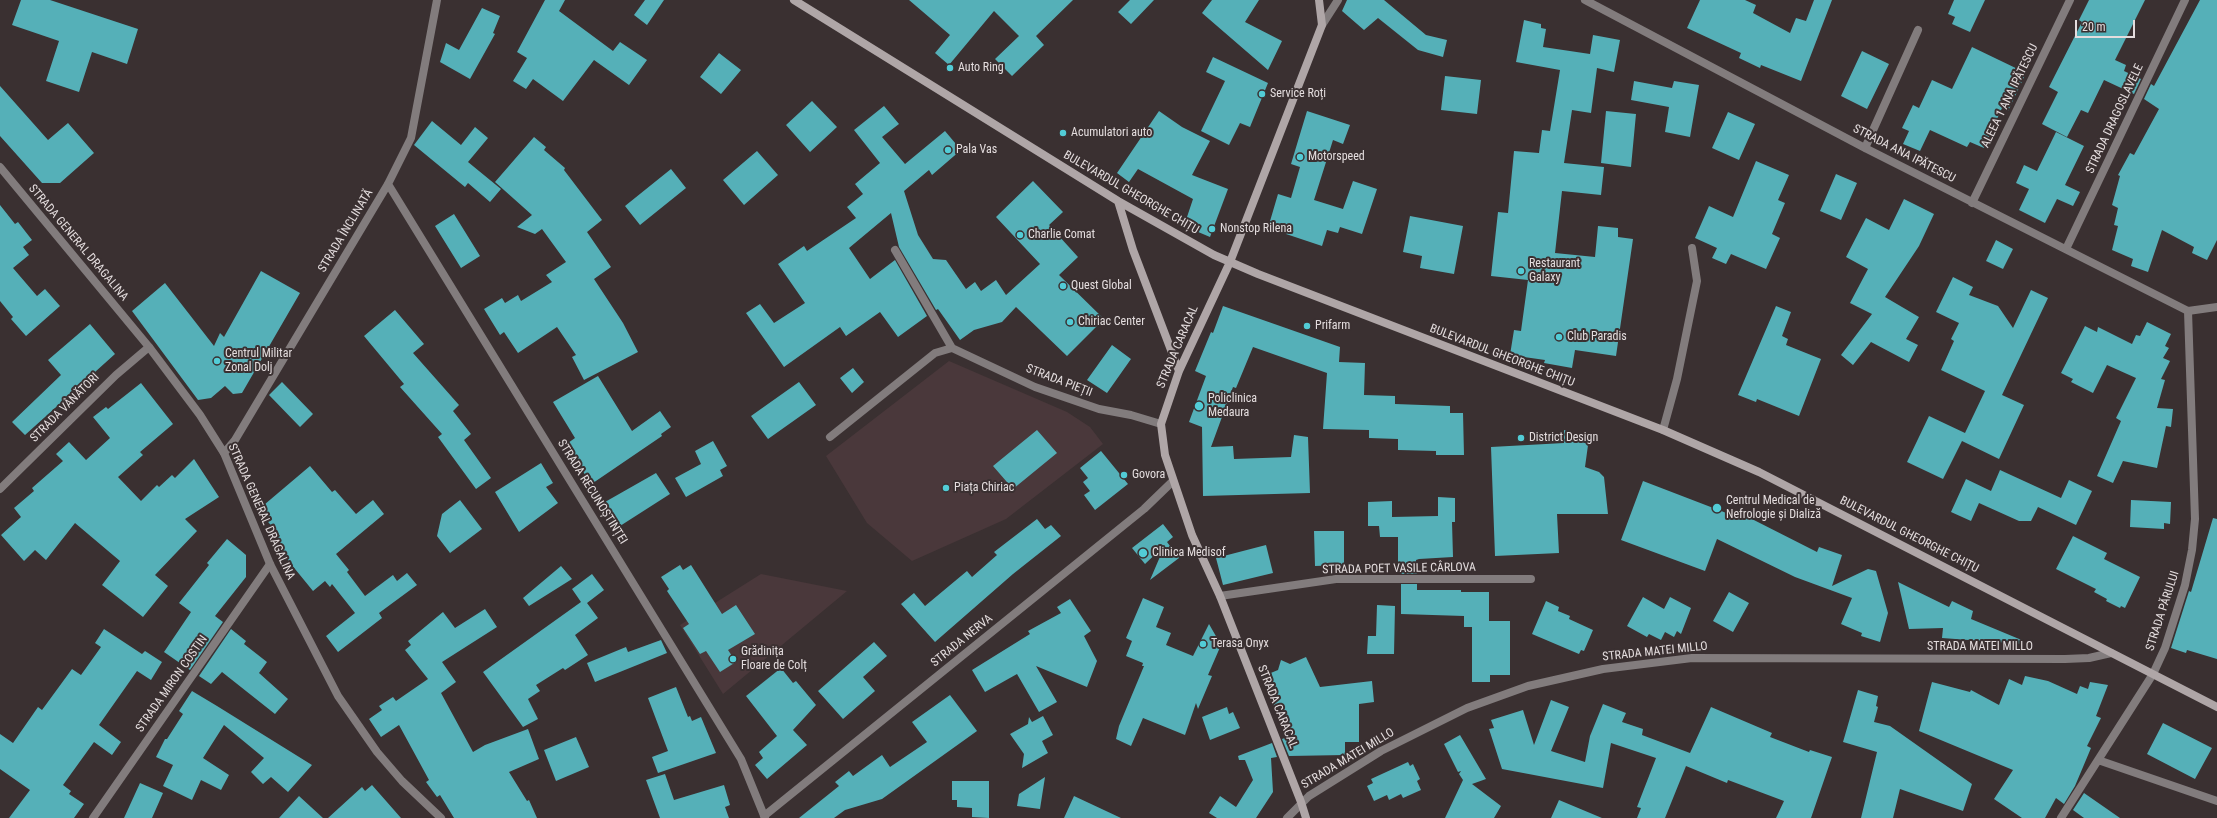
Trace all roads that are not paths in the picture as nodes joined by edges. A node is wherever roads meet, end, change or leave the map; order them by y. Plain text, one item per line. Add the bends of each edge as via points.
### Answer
1 (437, 0) edge
2 (794, 0) edge
3 (1319, 0) edge
4 (1338, 0) edge
5 (1585, 0) edge
6 (2070, 0) edge
7 (2185, 0) edge
8 (1322, 25) junction
9 (1918, 30) dead end
10 (1865, 148) junction
11 (0, 167) edge
12 (388, 184) junction
13 (1118, 201) junction
14 (1972, 203) junction
15 (1692, 248) dead end
16 (2066, 249) junction
17 (895, 250) dead end
18 (1230, 262) junction
19 (2217, 307) edge
20 (2188, 311) junction
21 (149, 347) junction
22 (952, 348) junction
23 (1179, 372) junction
24 (1161, 424) junction
25 (1663, 430) junction
26 (830, 436) dead end
27 (224, 454) junction
28 (1173, 481) junction
29 (0, 489) edge
30 (270, 564) junction
31 (1531, 579) dead end
32 (1220, 596) junction
33 (2111, 653) junction
34 (2153, 674) junction
35 (2217, 707) edge
36 (2098, 760) junction
37 (2217, 801) edge
38 (1301, 802) junction
39 (764, 817) edge
40 (93, 818) edge
41 (441, 818) edge
42 (1287, 818) edge
43 (1306, 818) edge
44 (2061, 818) edge

1 - 12 street, STRADA ÎNCLINATĂ via 411,138
2 - 13 main road, BULEVARDUL GHEORGHE CHIȚU
3 - 8 main road, STRADA CARACAL
4 - 8 street
5 - 10 street, STRADA ANA IPĂTESCU
6 - 14 street, ALEEA 1 ANA IPĂTESCU
7 - 16 street, STRADA DRAGOSLAVELE
8 - 18 main road, STRADA CARACAL
9 - 10 street
10 - 14 street, STRADA ANA IPĂTESCU
11 - 21 street, STRADA GENERAL DRAGALINA
12 - 27 street, STRADA ÎNCLINATĂ via 235,440
12 - 39 street, STRADA RECUNOȘTINȚEI via 741,759
13 - 18 main road, BULEVARDUL GHEORGHE CHIȚU
13 - 23 main road via 1133,250
14 - 16 street, STRADA ANA IPĂTESCU
15 - 25 street via 1697,281 1677,379
16 - 20 street, STRADA ANA IPĂTESCU
17 - 22 street
18 - 23 main road, STRADA CARACAL
18 - 25 main road, BULEVARDUL GHEORGHE CHIȚU
19 - 20 street
20 - 34 street, STRADA PĂRULUI via 2195,519 2192,550 2183,593 2165,648
21 - 27 street, STRADA GENERAL DRAGALINA via 200,415
21 - 29 street, STRADA VÂNĂTORI via 116,375
22 - 24 street, STRADA PIEȚII via 1036,387 1099,409
22 - 26 street via 935,353
23 - 24 main road, STRADA CARACAL
24 - 28 main road, STRADA CARACAL via 1165,455
25 - 33 main road, BULEVARDUL GHEORGHE CHIȚU via 1773,480
27 - 30 street, STRADA GENERAL DRAGALINA
28 - 32 main road, STRADA CARACAL via 1192,535
28 - 39 street, STRADA NERVA via 1151,503
30 - 40 street, STRADA MIRON COSTIN
30 - 41 street, STRADA GENERAL DRAGALINA via 338,696 377,752 402,781
31 - 32 street, STRADA POET VASILE CÂRLOVA via 1336,579
32 - 38 main road, STRADA CARACAL
33 - 34 main road, BULEVARDUL GHEORGHE CHIȚU
33 - 38 street, STRADA MATEI MILLO via 2089,658 2065,659 1692,658 1603,669 1528,686 1467,708 1380,751
34 - 35 main road, BULEVARDUL GHEORGHE CHIȚU
34 - 36 street, STRADA PĂRULUI
36 - 37 street
36 - 44 street, STRADA PĂRULUI
38 - 42 street, STRADA MATEI MILLO
38 - 43 main road, STRADA CARACAL

